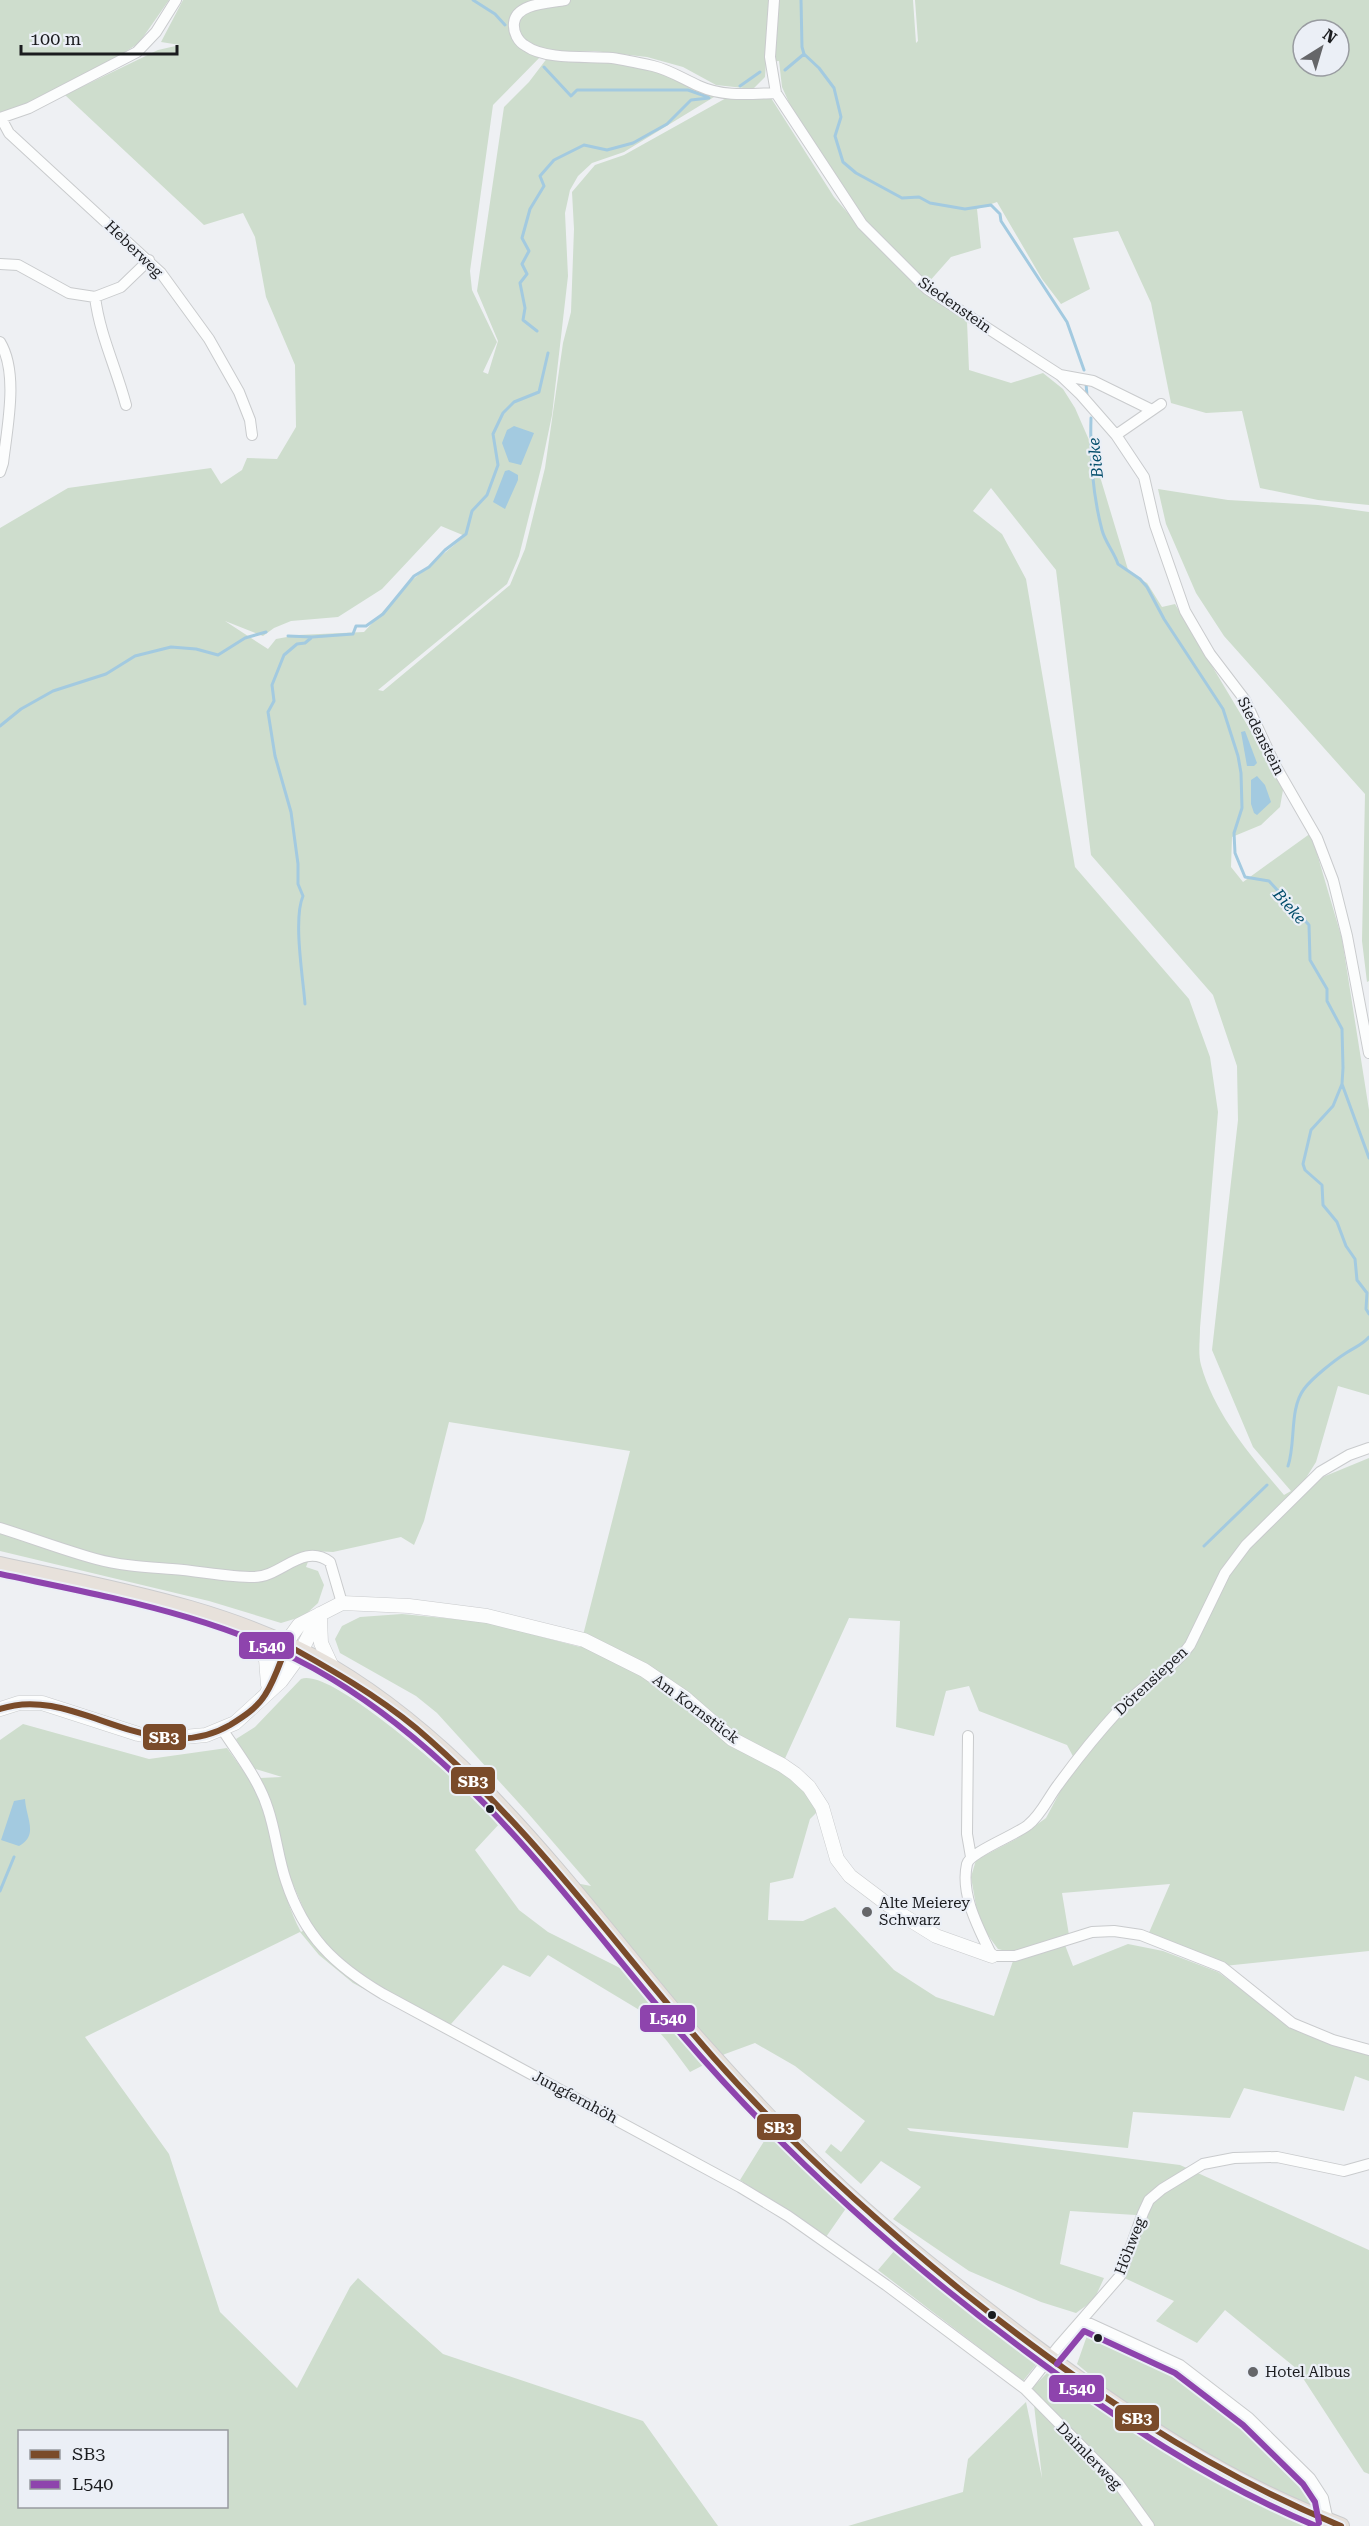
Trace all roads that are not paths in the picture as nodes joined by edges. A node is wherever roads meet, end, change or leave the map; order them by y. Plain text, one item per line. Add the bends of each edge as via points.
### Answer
1 (176, 0) edge
2 (565, 0) edge
3 (774, 0) edge
4 (776, 93) junction
5 (0, 118) edge
6 (149, 260) junction
7 (0, 264) edge
8 (95, 297) junction
9 (0, 342) edge
10 (1060, 375) junction
11 (126, 405) dead end
12 (252, 435) dead end
13 (1116, 435) junction
14 (0, 472) edge
15 (1369, 1053) edge
16 (1369, 1448) edge
17 (0, 1528) edge
18 (0, 1565) edge
19 (342, 1603) junction
20 (320, 1614) junction
21 (243, 1628) junction
22 (293, 1648) junction
23 (333, 1669) junction
24 (267, 1693) junction
25 (0, 1709) edge
26 (222, 1729) junction
27 (968, 1736) dead end
28 (971, 1857) junction
29 (992, 1956) junction
30 (1369, 2050) edge
31 (1369, 2164) edge
32 (1082, 2320) junction
33 (1050, 2358) junction
34 (1025, 2389) junction
35 (1335, 2524) edge
36 (1149, 2526) edge

1 - 5 street via 156,32 137,52 37,104
2 - 4 street via 519,12 514,29 521,42 537,52 655,66 700,87 727,94
3 - 4 street via 770,57
4 - 10 street, Siedenstein via 862,224 927,289
5 - 6 street, Heberweg via 9,133
6 - 8 street via 121,287
6 - 12 street, Heberweg via 209,339 239,392
7 - 8 street via 18,265 69,293
8 - 11 street via 105,346 115,365
9 - 14 street via 11,385
10 - 13 street, Siedenstein
10 - 13 street via 1093,381 1157,407
13 - 15 street, Siedenstein via 1144,477 1155,525 1185,610 1210,654 1245,700 1275,765 1317,838 1333,879 1347,936
16 - 28 street, Dörensiepen via 1320,1472 1246,1545 1226,1573 1183,1655 1117,1711 1034,1820
17 - 19 street via 136,1568 258,1577 316,1555 330,1562
18 - 21 main road via 93,1585
19 - 20 street, Am Kornstück
19 - 29 street, Am Kornstück via 487,1616 584,1640 644,1670 732,1738 782,1765 809,1788 822,1807 837,1859 850,1876 936,1936
20 - 22 street, Am Kornstück via 299,1625
20 - 23 street via 321,1643
21 - 22 main road
21 - 24 street via 266,1659
22 - 23 main road
22 - 24 street, Am Kornstück
23 - 33 main road via 427,1736 493,1797 716,2060 817,2166 960,2291
24 - 26 street via 247,1714
25 - 26 street via 19,1703 42,1703 162,1739 191,1738
26 - 34 street, Jungfernhöh via 265,1800 285,1881 297,1909 321,1948 338,1964 382,1994 769,2205 886,2285
27 - 28 street via 967,1823
28 - 29 street via 967,1872 970,1903
29 - 30 street via 1015,1956 1092,1932 1141,1935 1222,1967 1292,2023
31 - 32 street, Höhweg via 1344,2171 1257,2156 1213,2162 1192,2170 1149,2200 1120,2276
32 - 33 street, Höhweg
32 - 35 street via 1180,2365 1249,2418 1310,2478
33 - 34 street, Höhweg
33 - 35 main road via 1123,2411 1223,2472
34 - 36 street, Daimlerweg via 1118,2483

